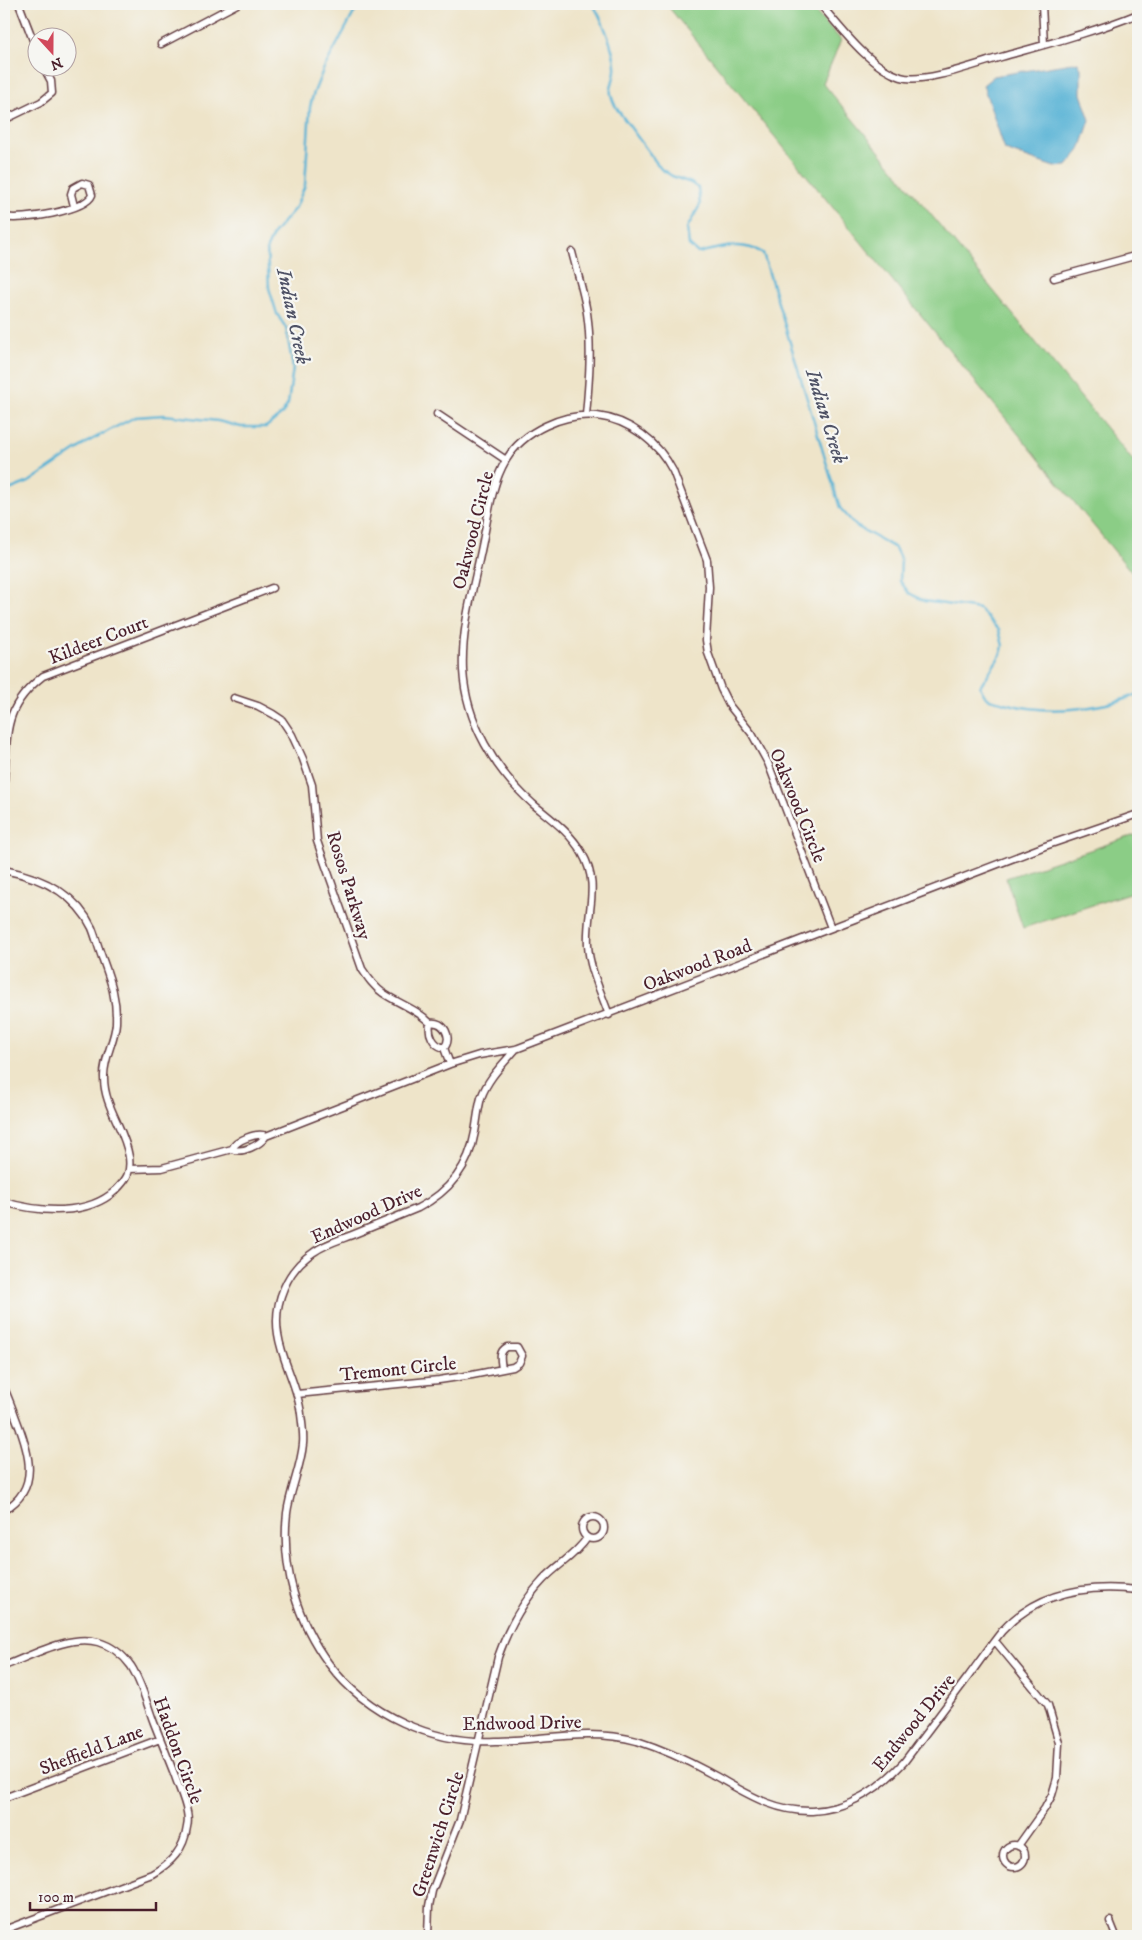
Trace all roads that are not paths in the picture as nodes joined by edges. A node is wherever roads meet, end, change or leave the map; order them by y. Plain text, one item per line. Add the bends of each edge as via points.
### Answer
1 (19, 4) edge
2 (237, 4) edge
3 (820, 4) edge
4 (1042, 4) edge
5 (1138, 14) edge
6 (28, 28) edge
7 (161, 44) dead end
8 (1044, 45) junction
9 (49, 78) edge
10 (4, 120) edge
11 (74, 206) dead end
12 (4, 217) edge
13 (572, 252) dead end
14 (1138, 255) edge
15 (1054, 278) dead end
16 (437, 414) dead end
17 (586, 415) junction
18 (506, 460) junction
19 (272, 588) dead end
20 (234, 698) dead end
21 (4, 780) edge
22 (1138, 814) edge
23 (4, 870) edge
24 (831, 928) junction
25 (609, 1014) junction
26 (430, 1023) junction
27 (444, 1048) junction
28 (516, 1049) junction
29 (450, 1064) junction
30 (129, 1169) junction
31 (4, 1202) edge
32 (502, 1369) dead end
33 (4, 1388) edge
34 (296, 1394) junction
35 (4, 1510) edge
36 (587, 1538) dead end
37 (1138, 1590) edge
38 (996, 1641) junction
39 (4, 1666) edge
40 (160, 1738) junction
41 (480, 1741) junction
42 (4, 1798) edge
43 (1018, 1846) dead end
44 (1110, 1922) dead end
45 (4, 1930) edge
46 (428, 1936) edge
47 (1116, 1936) edge

1 - 6 street
2 - 7 street
3 - 8 street via 862,51 901,77 928,76
4 - 8 street
5 - 8 street
9 - 10 street via 52,93
11 - 12 street via 44,216
13 - 17 street via 589,328
14 - 15 street
16 - 18 street
17 - 18 street, Oakwood Circle via 563,419 542,428 517,446
17 - 24 street, Oakwood Circle via 607,417 634,429 658,448 673,471 706,560 708,653 729,705 752,734 768,763
18 - 25 street, Oakwood Circle via 492,498 466,625 463,657 466,688 476,725 500,768 532,803 567,833 587,864 593,888 588,931 589,957
19 - 21 street, Kildeer Court via 43,676 27,689 14,707 8,729
20 - 26 street, Rosos Parkway via 273,714 282,720 292,735 312,785 317,841 362,970 383,993 421,1014
22 - 24 street, Oakwood Road via 1044,846
23 - 30 street via 34,877 61,891 78,907 92,928 116,1002 116,1026 106,1058 104,1088 126,1146
24 - 25 street, Oakwood Road
25 - 28 street, Oakwood Road
26 - 27 street, Rosos Parkway via 432,1039
26 - 27 street, Rosos Parkway via 439,1023 445,1030 448,1043
27 - 29 street, Rosos Parkway
28 - 29 street, Oakwood Road
28 - 34 street, Endwood Drive via 489,1079 481,1099 469,1155 446,1190 418,1208 312,1252 293,1272 282,1294 277,1319 281,1348
29 - 30 street, Oakwood Road via 266,1136 258,1144 240,1151 232,1149 162,1168
30 - 31 street via 126,1179 110,1195 88,1205 68,1209 34,1209
32 - 34 street, Tremont Circle via 439,1380
33 - 35 street via 27,1445 30,1468 20,1495
34 - 41 street, Endwood Drive via 301,1410 303,1441 288,1512 286,1540 294,1597 305,1624 331,1667 372,1705 411,1727 446,1737
36 - 41 street, Greenwich Circle via 543,1580 515,1619 498,1657
37 - 38 street, Endwood Drive via 1086,1588 1052,1597 1020,1615
38 - 41 street, Endwood Drive via 891,1776 868,1793 830,1808 811,1811 760,1802 706,1770 634,1740 569,1734
38 - 43 street via 1048,1705 1059,1743 1057,1778 1052,1796
39 - 40 street, Haddon Circle via 73,1641 107,1645 132,1667
40 - 42 street, Sheffield Lane
40 - 45 street, Haddon Circle via 187,1812 186,1835 177,1854 152,1874
41 - 46 street, Greenwich Circle via 460,1820 432,1891
44 - 47 street

